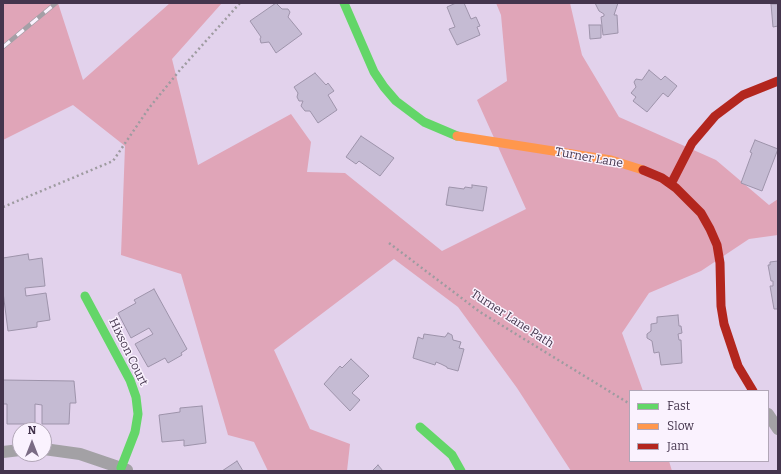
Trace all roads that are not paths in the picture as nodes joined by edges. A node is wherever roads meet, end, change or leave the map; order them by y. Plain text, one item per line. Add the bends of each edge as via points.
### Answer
1 (344, 3) edge
2 (778, 81) edge
3 (671, 184) junction
4 (86, 296) dead end
5 (752, 390) edge
6 (769, 416) edge
7 (420, 427) dead end
8 (778, 429) edge
9 (52, 450) edge
10 (125, 469) edge
11 (461, 471) edge

1 - 3 street, Turner Lane via 374,72 384,87 424,122 456,136 611,160 646,170
2 - 3 street via 743,95 715,116 692,143
3 - 5 street, Turner Lane via 701,213 717,245 724,324 738,366
4 - 10 street, Hixson Court via 130,380 136,397 138,414
6 - 8 street
7 - 11 street via 452,455
9 - 10 street via 80,454

